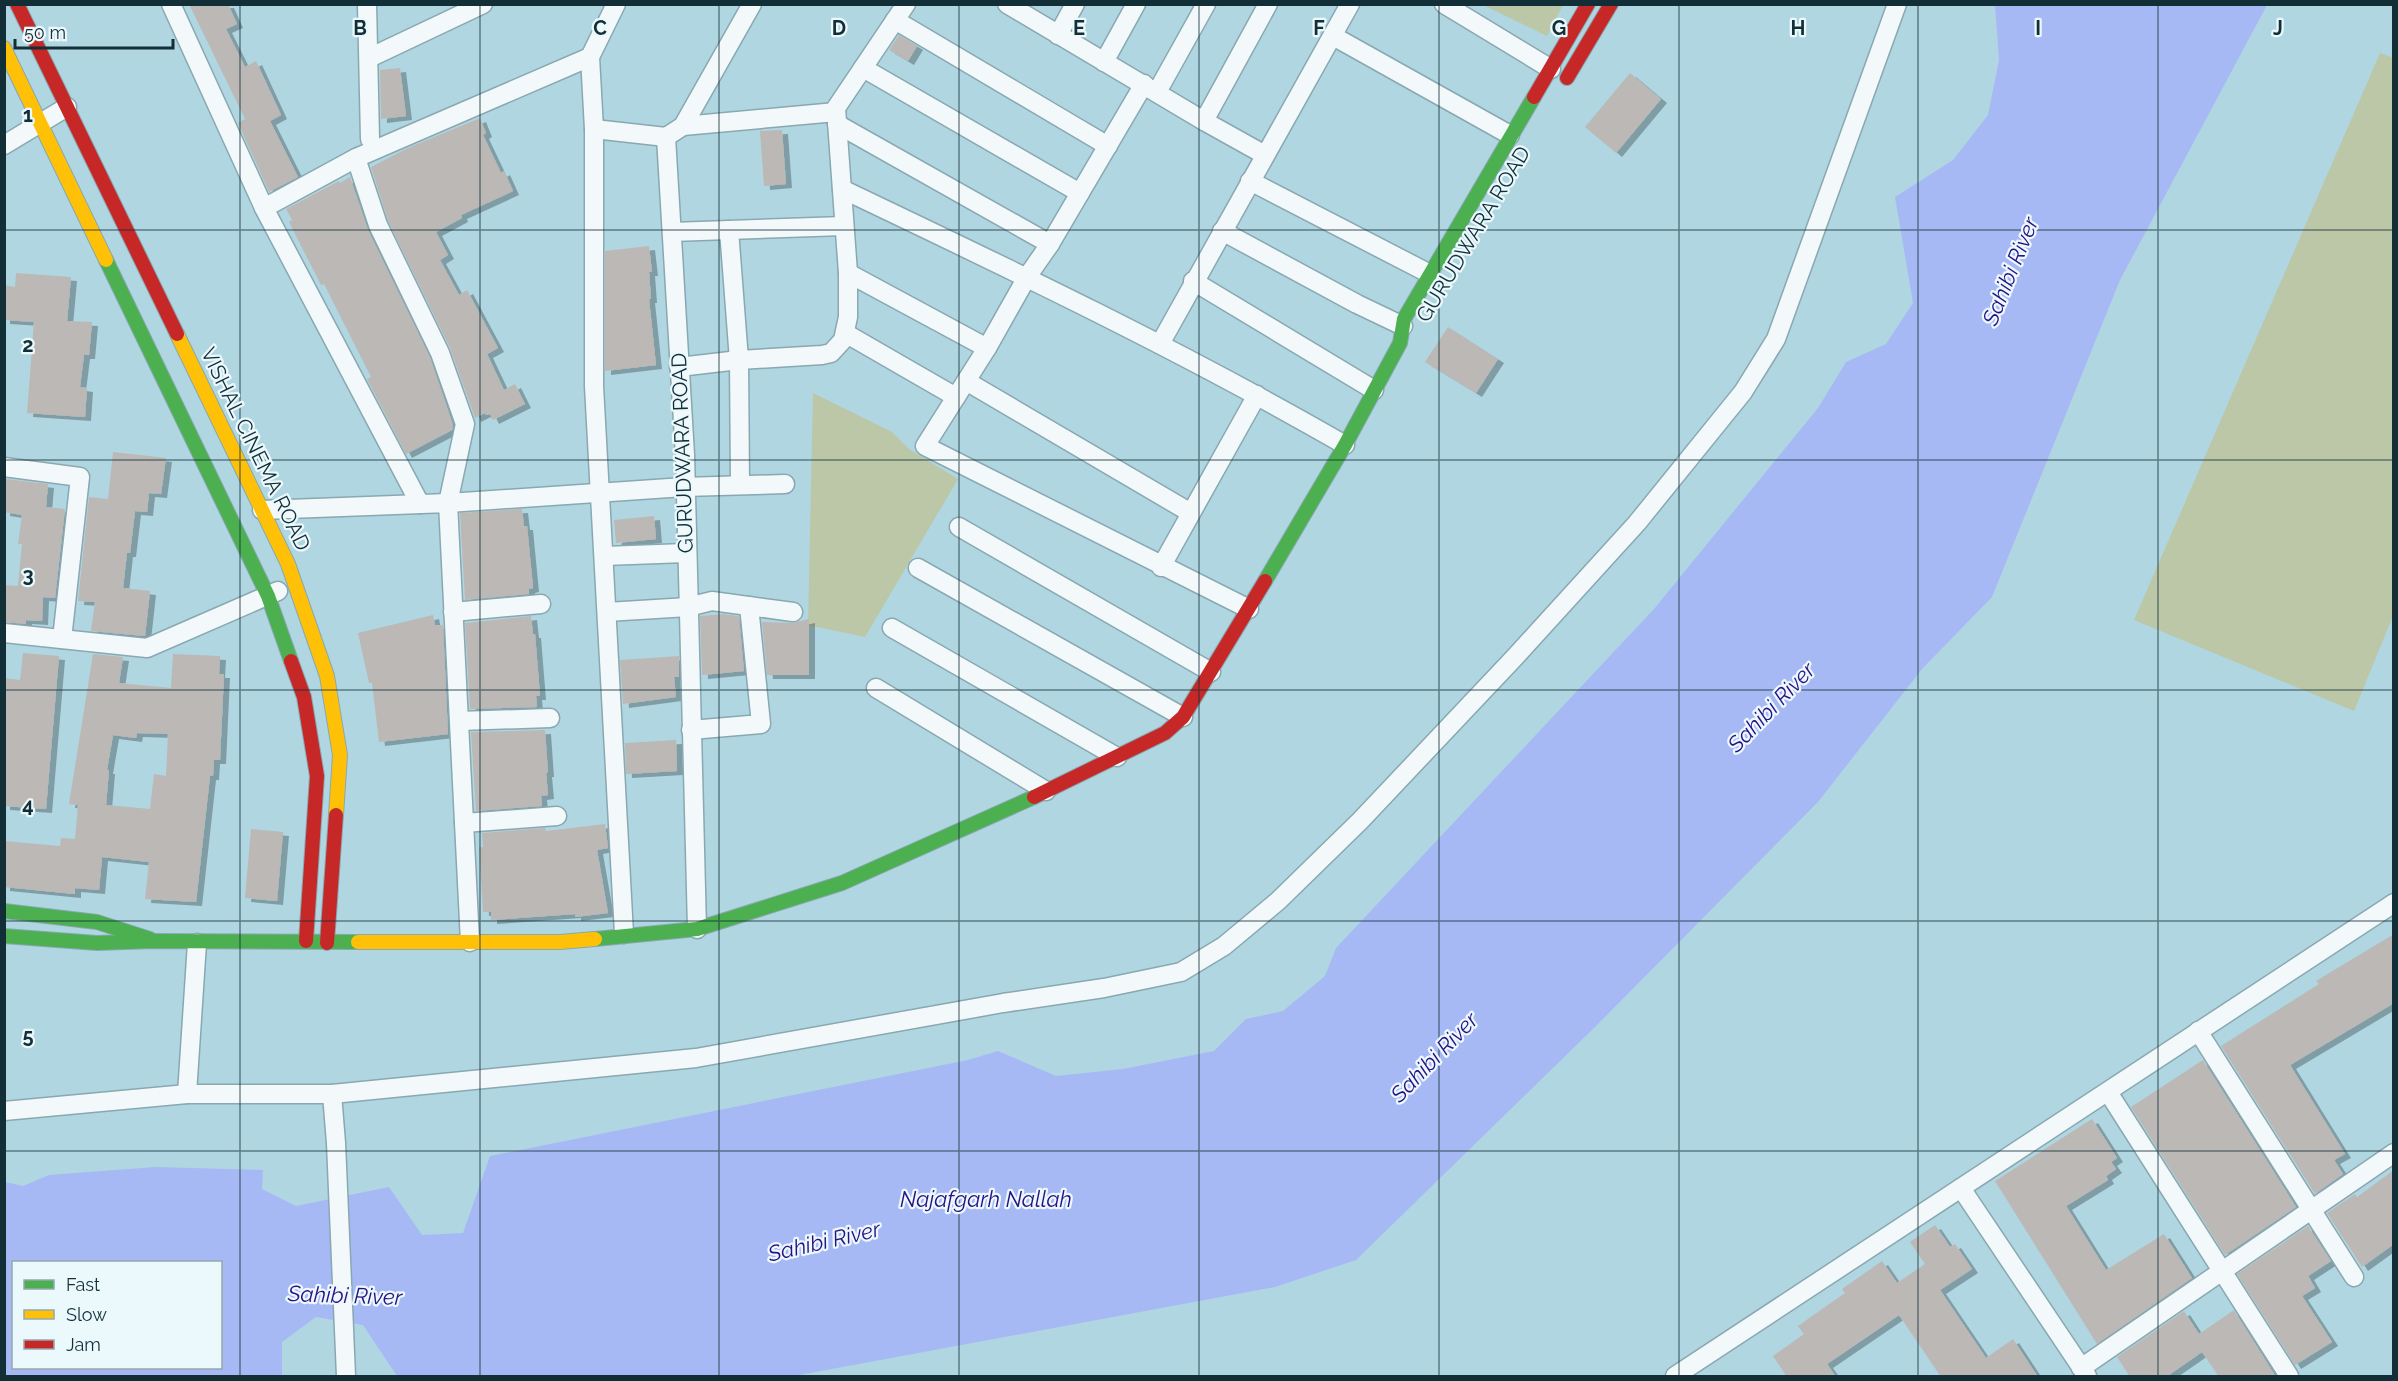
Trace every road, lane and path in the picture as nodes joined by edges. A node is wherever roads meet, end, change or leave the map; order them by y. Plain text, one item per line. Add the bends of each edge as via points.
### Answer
1 (17, 4) edge
2 (171, 4) edge
3 (368, 4) edge
4 (483, 4) edge
5 (616, 4) edge
6 (752, 4) edge
7 (906, 4) edge
8 (1075, 4) edge
9 (1136, 4) edge
10 (1206, 4) edge
11 (1268, 4) edge
12 (1350, 4) edge
13 (1588, 4) edge
14 (1611, 4) edge
15 (1897, 4) edge
16 (1008, 5) edge
17 (1448, 6) edge
18 (895, 20) junction
19 (1058, 34) junction
20 (1332, 36) junction
21 (4, 48) edge
22 (590, 57) junction
23 (369, 58) junction
24 (1104, 62) junction
25 (863, 68) junction
26 (1551, 69) junction
27 (1562, 85) dead end
28 (1150, 88) junction
29 (67, 107) junction
30 (837, 118) junction
31 (1204, 121) junction
32 (41, 123) junction
33 (683, 126) junction
34 (594, 129) junction
35 (1510, 135) junction
36 (666, 137) junction
37 (370, 139) dead end
38 (4, 145) edge
39 (1108, 146) junction
40 (1265, 155) junction
41 (356, 158) junction
42 (1250, 181) junction
43 (842, 189) junction
44 (1080, 193) junction
45 (264, 208) junction
46 (844, 226) junction
47 (729, 230) junction
48 (1222, 231) junction
49 (672, 232) junction
50 (1050, 244) junction
51 (848, 273) junction
52 (1430, 274) junction
53 (1027, 277) junction
54 (1193, 281) junction
55 (1407, 332) junction
56 (845, 333) junction
57 (1160, 344) junction
58 (987, 348) junction
59 (739, 360) junction
60 (680, 367) junction
61 (966, 381) junction
62 (1374, 390) junction
63 (1257, 394) junction
64 (956, 397) junction
65 (1345, 445) junction
66 (4, 467) edge
67 (785, 484) dead end
68 (740, 485) junction
69 (684, 487) junction
70 (601, 494) junction
71 (448, 503) junction
72 (420, 504) junction
73 (262, 510) junction
74 (1191, 513) junction
75 (959, 527) dead end
76 (686, 553) junction
77 (604, 556) junction
78 (1161, 567) junction
79 (918, 568) dead end
80 (295, 584) junction
81 (268, 596) junction
82 (541, 604) dead end
83 (749, 606) junction
84 (688, 607) junction
85 (1249, 609) junction
86 (453, 612) junction
87 (606, 612) junction
88 (793, 612) dead end
89 (892, 628) dead end
90 (4, 633) edge
91 (62, 639) junction
92 (1211, 672) junction
93 (876, 688) dead end
94 (1183, 717) junction
95 (549, 718) dead end
96 (459, 721) junction
97 (691, 730) junction
98 (1117, 757) junction
99 (1046, 791) junction
100 (556, 816) dead end
101 (464, 823) junction
102 (2392, 908) edge
103 (4, 911) edge
104 (697, 929) junction
105 (624, 934) junction
106 (4, 936) edge
107 (153, 941) junction
108 (306, 941) junction
109 (197, 942) junction
110 (470, 942) junction
111 (327, 943) junction
112 (2198, 1031) junction
113 (2108, 1092) junction
114 (187, 1094) junction
115 (332, 1094) junction
116 (4, 1110) edge
117 (2394, 1153) edge
118 (1961, 1188) junction
119 (2310, 1210) junction
120 (2222, 1270) junction
121 (2354, 1277) dead end
122 (2084, 1372) edge
123 (346, 1377) edge
124 (1676, 1377) edge
125 (2289, 1377) edge

1 - 29 street, VISHAL CINEMA ROAD
2 - 45 street
3 - 23 street
4 - 23 street
5 - 22 street
6 - 33 street
7 - 18 street
8 - 19 street
9 - 24 street
10 - 28 street
11 - 31 street
12 - 20 street
13 - 26 street, GURUDWARA ROAD
14 - 27 street
15 - 115 street via 1776,339 1743,392 1637,523 1515,657 1360,821 1278,902 1224,946 1181,972 696,1058
16 - 19 street
17 - 26 street
18 - 25 street
18 - 39 street
19 - 24 street
20 - 35 street
20 - 40 street
21 - 32 street
22 - 34 street
22 - 41 street
23 - 37 street
24 - 28 street
25 - 30 street via 836,108
25 - 44 street
26 - 35 street, GURUDWARA ROAD
28 - 31 street
28 - 39 street
29 - 32 street
29 - 73 street, VISHAL CINEMA ROAD
30 - 33 street
30 - 43 street
30 - 50 street
31 - 40 street
32 - 38 street
32 - 81 street
33 - 36 street
34 - 36 street
34 - 70 street via 594,386
35 - 52 street, GURUDWARA ROAD
36 - 49 street, GURUDWARA ROAD
39 - 44 street
40 - 42 street
41 - 45 street
41 - 71 street via 378,225 440,353 465,423
42 - 48 street
42 - 52 street
43 - 46 street
43 - 53 street
44 - 50 street
45 - 72 street
46 - 47 street
46 - 51 street
47 - 49 street
47 - 59 street
48 - 54 street
48 - 55 street
49 - 60 street, GURUDWARA ROAD
50 - 53 street
51 - 56 street
51 - 58 street
52 - 55 street, GURUDWARA ROAD via 1404,319
53 - 57 street
53 - 58 street
54 - 57 street
54 - 62 street
55 - 62 street, GURUDWARA ROAD
56 - 59 street via 831,353
56 - 64 street
57 - 63 street
58 - 61 street
59 - 60 street
59 - 68 street
60 - 69 street, GURUDWARA ROAD
61 - 64 street
61 - 74 street
62 - 65 street, GURUDWARA ROAD
63 - 65 street
63 - 74 street
64 - 78 street via 925,446
65 - 85 street, GURUDWARA ROAD
66 - 91 street via 80,477
67 - 68 street
68 - 69 street
69 - 70 street
69 - 76 street, GURUDWARA ROAD
70 - 71 street
70 - 77 street
71 - 72 street
71 - 86 street
72 - 73 street
73 - 80 street, VISHAL CINEMA ROAD
74 - 78 street
75 - 92 street
76 - 77 street
76 - 84 street, GURUDWARA ROAD
77 - 87 street
78 - 85 street
79 - 94 street
80 - 81 street
80 - 111 street, VISHAL CINEMA ROAD via 327,676 340,755
81 - 91 street via 147,648
81 - 108 street via 304,697 317,776
82 - 86 street
83 - 84 street via 712,601
83 - 88 street
83 - 97 street via 761,724
84 - 87 street
84 - 97 street, GURUDWARA ROAD
85 - 92 street, GURUDWARA ROAD
86 - 96 street
87 - 105 street
89 - 98 street
90 - 91 street
92 - 94 street, GURUDWARA ROAD
93 - 99 street
94 - 98 street, GURUDWARA ROAD via 1165,733
95 - 96 street
96 - 101 street
97 - 104 street, GURUDWARA ROAD
98 - 99 street, GURUDWARA ROAD
99 - 104 street, GURUDWARA ROAD via 842,882
100 - 101 street
101 - 110 street
102 - 112 street
103 - 107 street via 97,921 127,928
104 - 105 street, GURUDWARA ROAD
105 - 110 street, GURUDWARA ROAD via 560,942
106 - 107 street, GURUDWARA ROAD via 92,945
107 - 109 street, GURUDWARA ROAD
108 - 109 street, GURUDWARA ROAD
108 - 111 street, GURUDWARA ROAD
109 - 114 street
110 - 111 street, GURUDWARA ROAD
112 - 113 street
112 - 119 street
113 - 118 street
113 - 120 street
114 - 115 street
114 - 116 street
115 - 123 street
117 - 119 street
118 - 122 street
118 - 124 street
119 - 120 street
119 - 121 street
120 - 122 street
120 - 125 street

